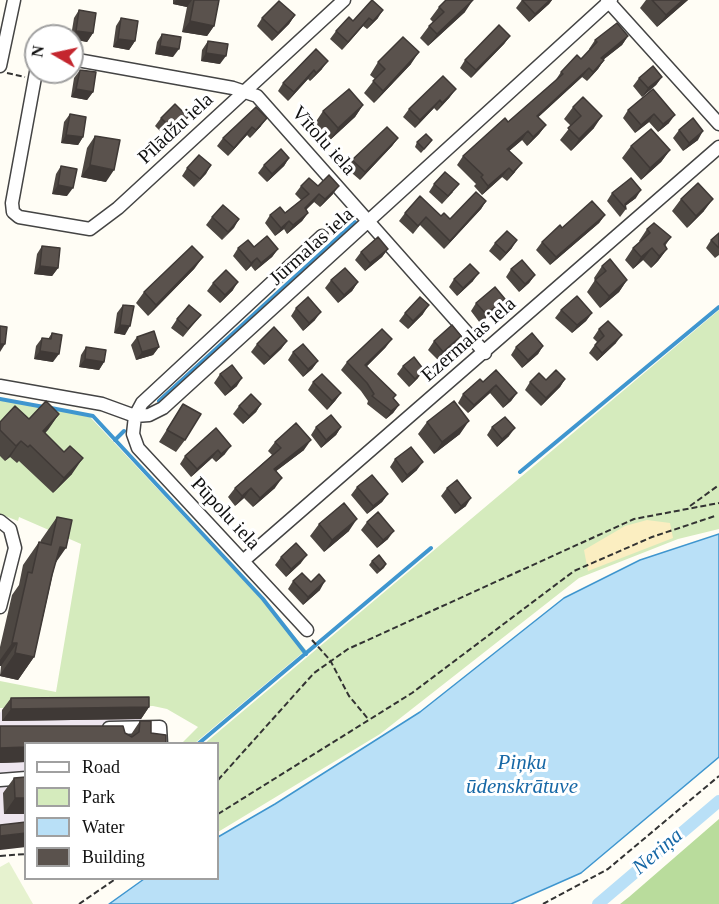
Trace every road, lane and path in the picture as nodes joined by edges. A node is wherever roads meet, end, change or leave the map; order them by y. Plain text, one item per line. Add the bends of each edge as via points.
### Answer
1 (14, 0) edge
2 (344, 0) edge
3 (609, 1) edge
4 (84, 61) edge
5 (0, 66) edge
6 (0, 73) edge
7 (24, 75) edge
8 (34, 84) edge
9 (246, 91) junction
10 (719, 124) edge
11 (719, 147) edge
12 (369, 222) junction
13 (322, 236) dead end
14 (485, 353) junction
15 (0, 386) edge
16 (135, 416) junction
17 (719, 485) edge
18 (719, 503) edge
19 (688, 508) junction
20 (715, 516) dead end
21 (0, 521) edge
22 (243, 561) junction
23 (0, 607) edge
24 (309, 635) joint
25 (330, 660) junction
26 (369, 720) junction
27 (122, 727) junction
28 (100, 729) edge
29 (122, 742) edge
30 (161, 742) edge
31 (719, 776) edge
32 (24, 778) edge
33 (219, 779) edge
34 (0, 780) edge
35 (219, 813) edge
36 (24, 854) edge
37 (0, 856) edge
38 (115, 880) edge
39 (79, 904) edge
40 (543, 904) edge

1 - 5 street
2 - 9 street, Pīlādžu iela
3 - 10 street
3 - 12 street, Jūrmalas iela
4 - 9 street, Vītolu iela
5 - 6 street
6 - 7 path
8 - 9 street, Pīlādžu iela via 13,212 19,217 76,228 96,227
9 - 12 street, Vītolu iela via 257,96
11 - 14 street, Ezermalas iela
12 - 14 street, Vītolu iela
12 - 16 street, Jūrmalas iela via 163,408
13 - 16 street via 142,403
14 - 22 street, Ezermalas iela
15 - 16 street via 102,404
16 - 22 street, Pūpolu iela via 133,434 138,448
17 - 19 path
18 - 19 path
19 - 25 path via 618,525
20 - 26 path via 652,537 574,571 412,693
21 - 23 street via 10,529 15,548
22 - 24 street, Pūpolu iela
24 - 25 path
25 - 26 path via 349,696
25 - 33 path
26 - 35 path
27 - 28 street
27 - 29 street
27 - 30 street via 160,727
31 - 40 path via 608,869
32 - 34 street
36 - 37 path
38 - 39 path

